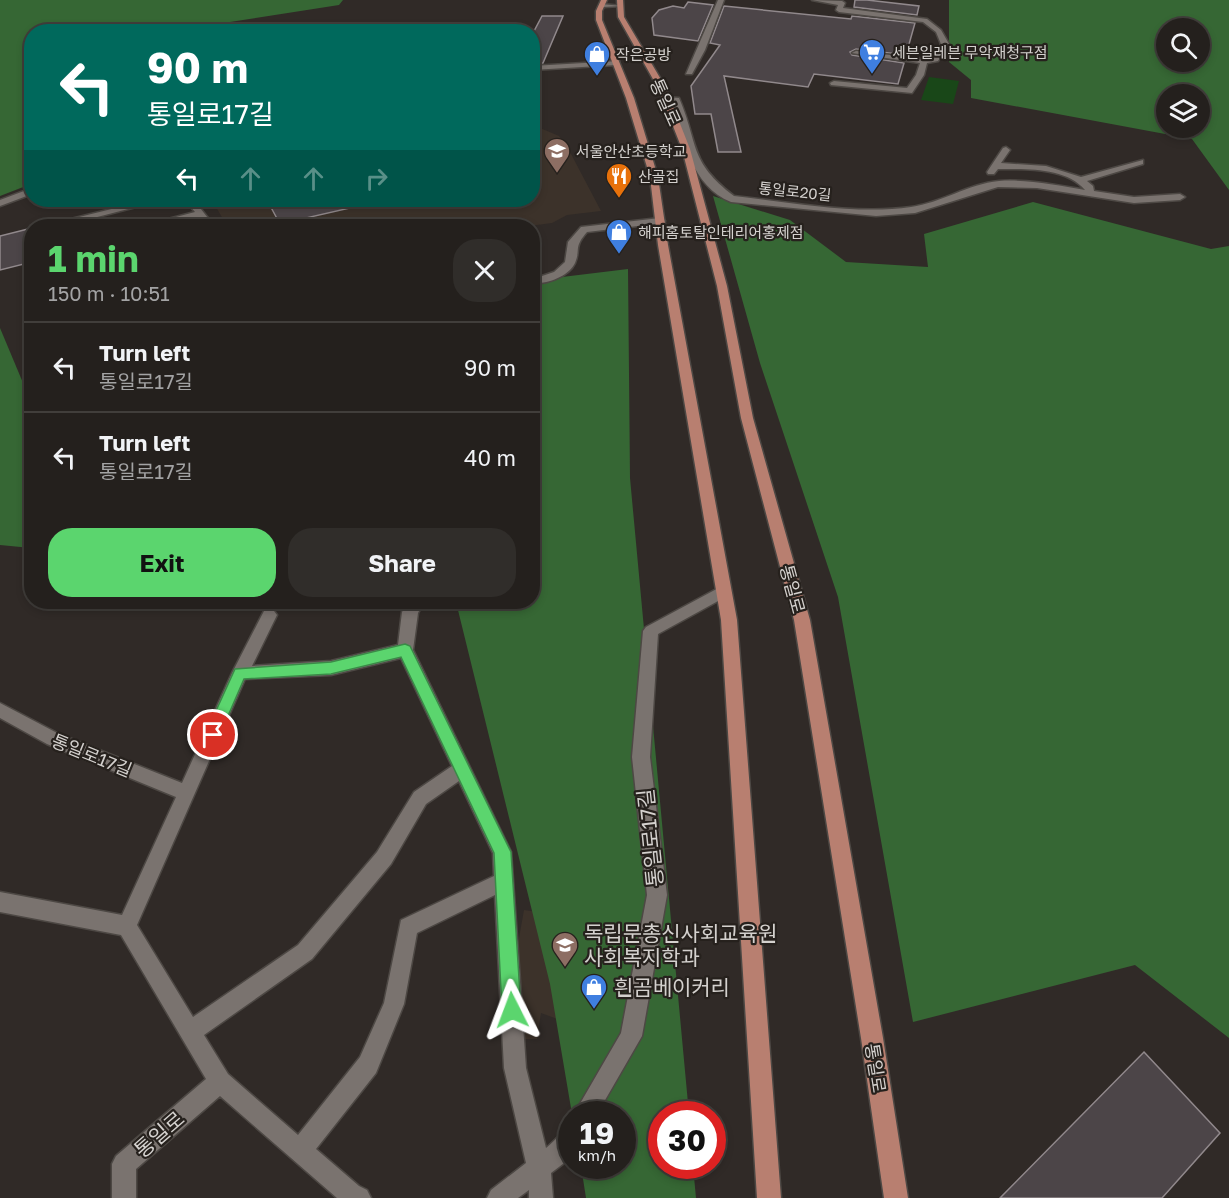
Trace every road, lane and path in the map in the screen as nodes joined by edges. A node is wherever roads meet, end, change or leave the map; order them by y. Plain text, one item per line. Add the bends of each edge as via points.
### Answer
1 (721, 0) edge
2 (815, 0) edge
3 (603, 2) edge
4 (843, 2) edge
5 (619, 3) edge
6 (856, 53) dead end
7 (924, 61) junction
8 (615, 63) junction
9 (540, 68) edge
10 (689, 72) dead end
11 (834, 83) dead end
12 (666, 99) junction
13 (1006, 150) dead end
14 (1140, 162) dead end
15 (995, 166) junction
16 (1082, 180) junction
17 (980, 189) junction
18 (24, 194) edge
19 (1089, 194) junction
20 (1180, 197) dead end
21 (0, 203) edge
22 (128, 207) edge
23 (195, 207) edge
24 (200, 214) junction
25 (77, 219) edge
26 (180, 219) edge
27 (204, 219) edge
28 (660, 221) junction
29 (540, 281) edge
30 (724, 591) junction
31 (412, 609) edge
32 (269, 615) dead end
33 (405, 650) junction
34 (240, 673) junction
35 (0, 710) edge
36 (461, 770) junction
37 (187, 793) junction
38 (504, 881) junction
39 (0, 902) edge
40 (127, 926) junction
41 (190, 1032) junction
42 (220, 1082) junction
43 (593, 1101) edge
44 (298, 1152) junction
45 (558, 1153) edge
46 (539, 1168) junction
47 (124, 1198) edge
48 (358, 1198) edge
49 (499, 1198) edge
50 (541, 1198) edge
51 (769, 1198) edge
52 (896, 1198) edge

1 - 10 street
2 - 4 street
3 - 5 street
3 - 8 main road, 통일로 via 599,20
4 - 7 street via 839,10 925,20 939,31 945,44 935,59
5 - 12 main road, 통일로 via 621,17
6 - 7 street
7 - 11 street via 909,91
8 - 9 street
8 - 28 main road, 통일로 via 651,164
12 - 17 street, 통일로20길 via 676,100 695,164 711,184 731,199 876,213 915,210
12 - 52 main road, 통일로 via 686,149 722,286 747,418 802,620
13 - 15 street
14 - 16 street
15 - 16 street via 1031,166
15 - 17 street
16 - 19 street via 1090,188
17 - 19 street, 통일로20길 via 998,184 1037,185
18 - 21 street
19 - 20 street, 통일로20길 via 1142,200
22 - 25 street
23 - 24 street
24 - 26 street
24 - 27 street
28 - 29 street via 584,229 573,242 570,263 558,274
28 - 30 main road, 통일로
30 - 43 street, 통일로17길 via 651,631 641,757 657,895 632,1036
30 - 51 main road, 통일로
31 - 33 street
32 - 34 street
33 - 34 street via 331,668
33 - 36 street
34 - 37 street
35 - 37 street, 통일로17길 via 53,740
36 - 38 street via 502,852
36 - 41 street via 420,798 384,858 305,952
37 - 40 street
38 - 44 street via 408,927 394,1004 368,1065
38 - 46 street via 515,1068
39 - 40 street
40 - 41 street
41 - 42 street
42 - 44 street
42 - 47 street, 통일로 via 124,1164
44 - 48 street
45 - 46 street
46 - 49 street
46 - 50 street

